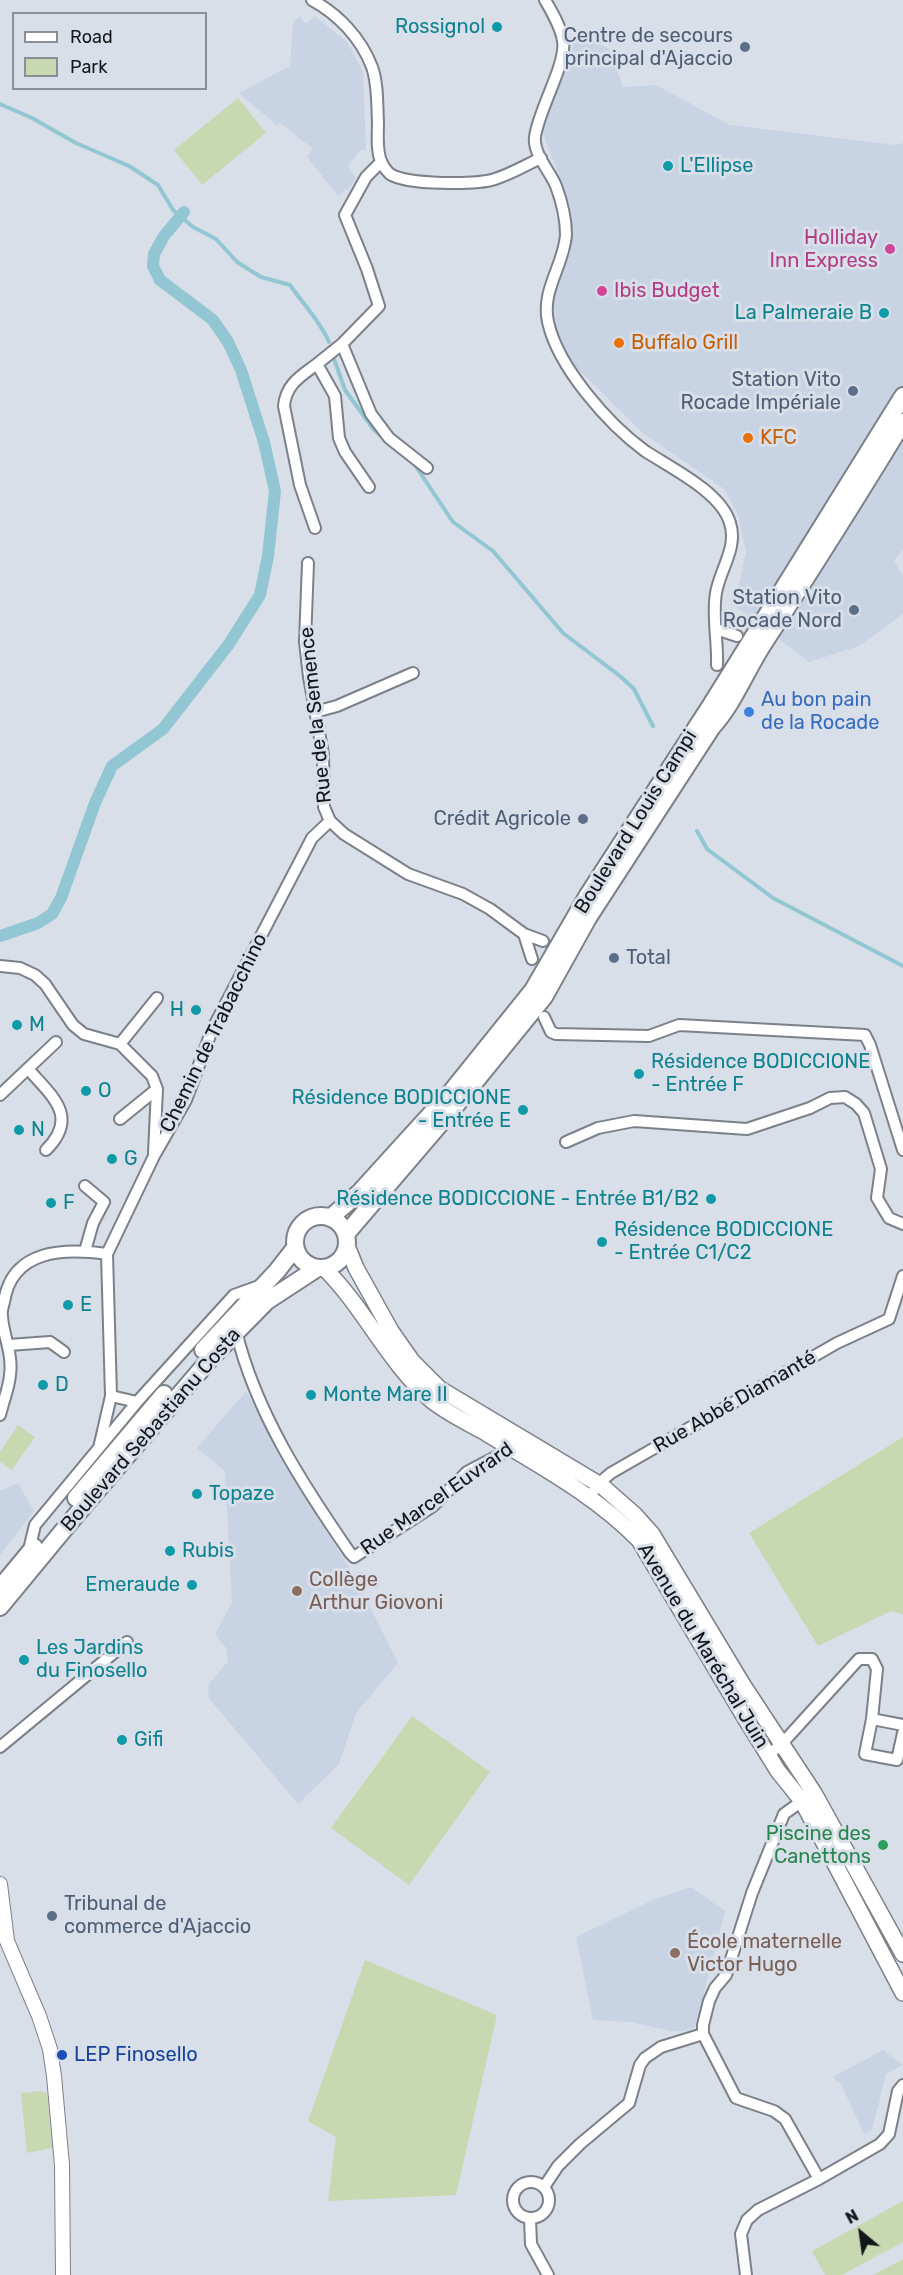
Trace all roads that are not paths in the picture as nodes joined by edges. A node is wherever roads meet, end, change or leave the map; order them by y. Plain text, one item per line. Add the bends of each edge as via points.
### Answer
1 (312, 0) edge
2 (545, 0) edge
3 (541, 158) junction
4 (381, 162) junction
5 (342, 344) junction
6 (317, 364) junction
7 (903, 396) edge
8 (903, 422) edge
9 (427, 468) dead end
10 (369, 487) dead end
11 (315, 528) dead end
12 (308, 563) dead end
13 (716, 629) junction
14 (737, 636) dead end
15 (717, 665) dead end
16 (413, 673) dead end
17 (315, 712) junction
18 (330, 821) junction
19 (524, 934) junction
20 (543, 941) dead end
21 (532, 959) dead end
22 (0, 966) edge
23 (157, 998) dead end
24 (544, 1017) dead end
25 (56, 1042) dead end
26 (120, 1044) junction
27 (29, 1070) junction
28 (157, 1089) junction
29 (0, 1095) edge
30 (120, 1119) dead end
31 (566, 1142) dead end
32 (46, 1150) dead end
33 (903, 1150) edge
34 (154, 1156) junction
35 (86, 1186) dead end
36 (330, 1218) junction
37 (903, 1224) edge
38 (346, 1240) junction
39 (295, 1248) junction
40 (84, 1251) junction
41 (107, 1254) junction
42 (321, 1269) junction
43 (903, 1276) edge
44 (264, 1284) junction
45 (236, 1331) junction
46 (6, 1344) edge
47 (64, 1352) dead end
48 (111, 1396) junction
49 (137, 1402) junction
50 (0, 1415) edge
51 (523, 1439) junction
52 (99, 1448) junction
53 (509, 1448) junction
54 (594, 1490) junction
55 (28, 1554) junction
56 (0, 1588) edge
57 (0, 1607) edge
58 (127, 1642) dead end
59 (872, 1719) junction
60 (903, 1725) edge
61 (903, 1734) edge
62 (781, 1744) junction
63 (0, 1747) edge
64 (769, 1755) junction
65 (802, 1801) junction
66 (0, 1884) edge
67 (878, 1945) junction
68 (901, 1945) edge
69 (887, 1961) junction
70 (903, 1993) edge
71 (704, 2034) junction
72 (903, 2085) edge
73 (819, 2179) junction
74 (544, 2187) junction
75 (531, 2219) junction
76 (63, 2275) edge
77 (548, 2275) edge
78 (746, 2275) edge

1 - 4 street via 347,26 372,68
2 - 3 street via 564,42 535,137
3 - 4 street via 494,179 460,183 403,178 390,174
3 - 13 street via 556,185 565,216 566,237 546,302 553,342 576,380 622,430 721,504 732,537 716,592
4 - 5 street via 366,177 345,215 379,306
5 - 6 street
5 - 9 street via 371,414 389,438
6 - 10 street via 335,396 339,438
6 - 11 street via 291,385 284,406 300,485
7 - 36 main road, Boulevard Louis Campi via 532,990 423,1123 360,1192
8 - 38 main road, Boulevard Louis Campi via 751,664 724,714 588,918 544,997
12 - 17 street, Rue de la Semence via 305,642
13 - 14 street
13 - 15 street
16 - 17 street
17 - 18 street, Rue de la Semence via 322,754 324,807
18 - 19 street, Rue de la Semence via 408,874 463,894
18 - 34 street, Chemin de Trabacchino via 312,837 212,1030 186,1100
19 - 20 street, Rue de la Semence
19 - 21 street
22 - 26 street via 20,968 35,975 84,1034
23 - 26 street
24 - 33 street via 556,1034 650,1036 679,1025 865,1035
25 - 27 street
26 - 28 street via 152,1076
27 - 29 street
27 - 32 street via 58,1102 63,1125 58,1138
28 - 30 street
28 - 34 street
31 - 37 street via 598,1128 634,1120 747,1129 830,1098 845,1097 864,1113 881,1169 877,1198 889,1218
34 - 41 street, Chemin de Trabacchino
35 - 40 street via 104,1202
36 - 38 main road via 342,1227
36 - 39 main road via 313,1217 305,1221 295,1235
38 - 42 main road via 340,1261
38 - 51 main road, Avenue du Maréchal Juin via 356,1268 412,1361 440,1389
39 - 42 main road via 302,1262
39 - 44 main road, Boulevard Sebastianu Costa
40 - 41 street
40 - 46 street via 61,1251 39,1257 13,1273 2,1315
41 - 48 street, Chemin de Trabacchino
42 - 45 main road, Boulevard Sebastianu Costa via 275,1294
42 - 53 main road, Avenue du Maréchal Juin via 346,1290 402,1371 433,1401
43 - 54 street, Rue Abbé Diamanté via 889,1319 837,1343 611,1473
44 - 49 street via 234,1295
44 - 55 main road, Boulevard Sebastianu Costa
45 - 53 street, Rue Marcel Euvrard via 260,1402 285,1450 302,1482 354,1557 433,1506 467,1472
45 - 57 main road, Boulevard Sebastianu Costa
46 - 47 street via 50,1342
46 - 50 street via 11,1374
48 - 49 street
48 - 52 street, Chemin de Trabacchino
49 - 52 street
51 - 53 street, Rue Marcel Euvrard
51 - 54 main road, Avenue du Maréchal Juin
52 - 55 street via 35,1525
53 - 54 main road, Avenue du Maréchal Juin
54 - 62 main road, Avenue du Maréchal Juin via 635,1515 652,1534
54 - 64 main road, Avenue du Maréchal Juin via 639,1540
55 - 56 main road, Boulevard Sebastianu Costa
58 - 63 street
59 - 60 street
59 - 61 street via 865,1754 897,1760
59 - 62 street via 877,1669 872,1659 859,1659
62 - 64 street
62 - 68 main road, Avenue du Maréchal Juin via 814,1793
64 - 65 main road, Avenue du Maréchal Juin
65 - 67 main road, Avenue du Maréchal Juin
65 - 71 street via 784,1814 752,1893 726,1975 709,2001
66 - 76 street via 7,1941 50,2049 62,2165
67 - 68 street
67 - 69 main road, Avenue du Maréchal Juin
68 - 69 street
69 - 70 main road, Avenue du Maréchal Juin
71 - 73 street via 736,2098 774,2111 785,2120
71 - 74 street via 661,2047 645,2058 629,2103 580,2144
72 - 73 street via 898,2091 889,2134 880,2144
73 - 78 street via 758,2210 747,2220 741,2234
74 - 75 street via 549,2196 548,2207 540,2217
74 - 75 street via 527,2182 514,2193 515,2211
75 - 77 street via 531,2244

